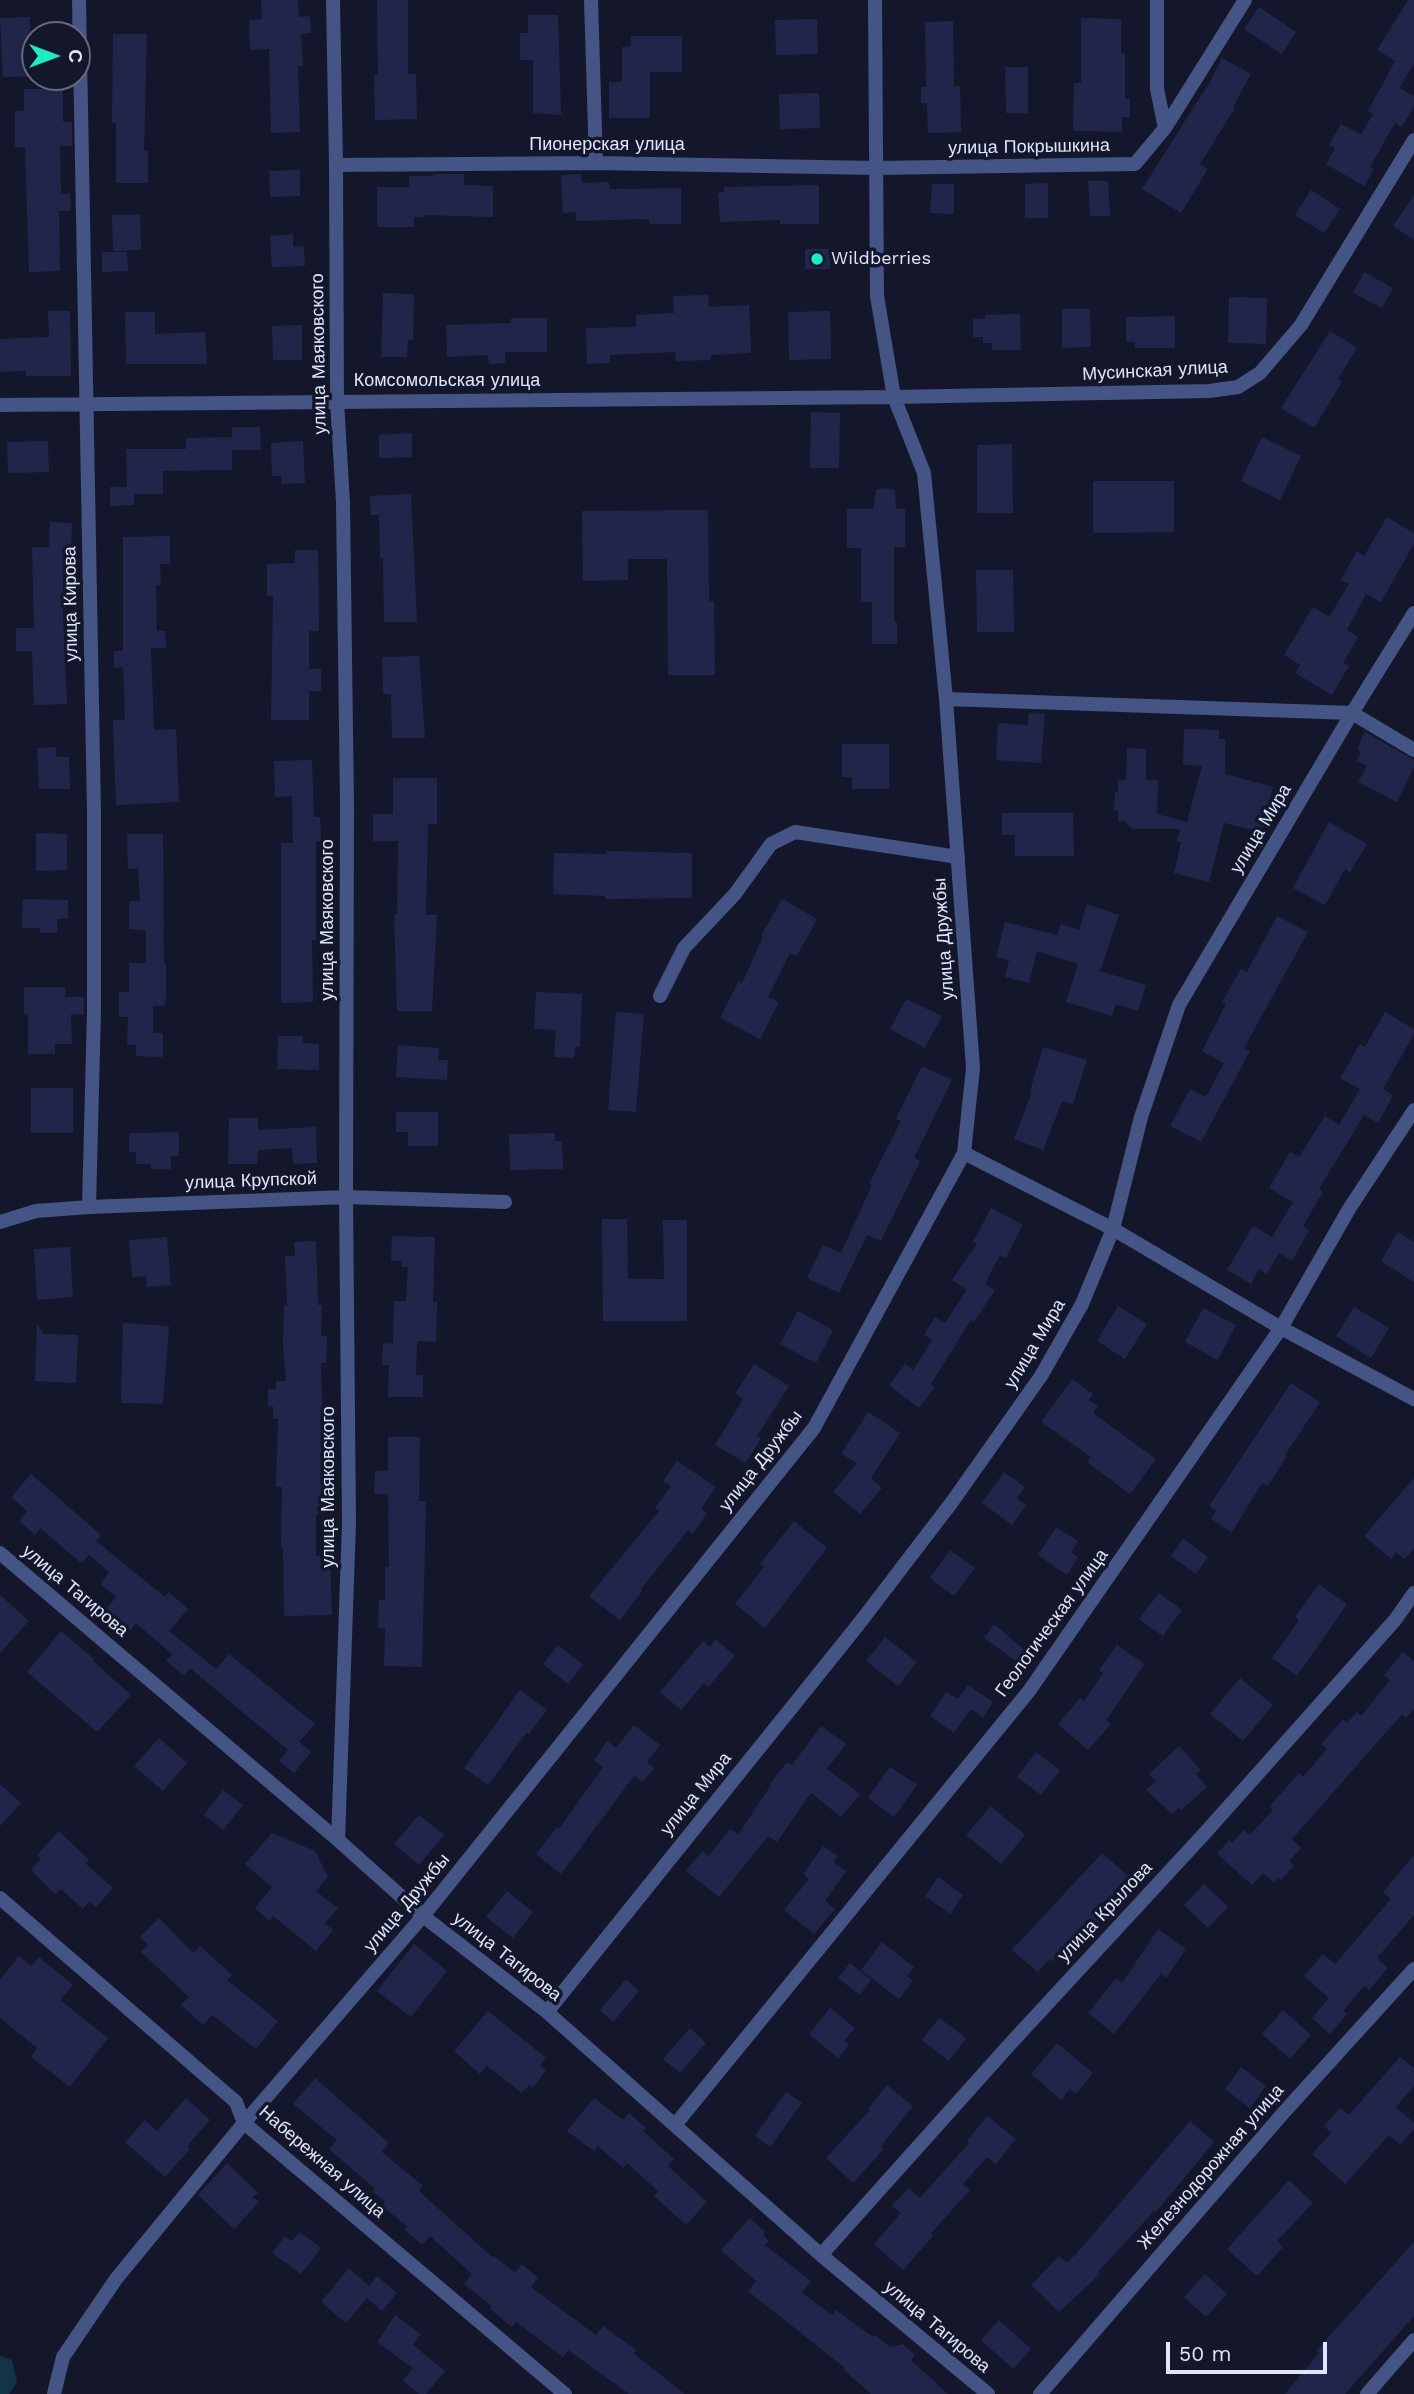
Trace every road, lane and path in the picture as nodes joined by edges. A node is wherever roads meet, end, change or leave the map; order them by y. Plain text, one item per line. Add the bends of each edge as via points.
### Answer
1 (79, 0) edge
2 (332, 0) edge
3 (591, 0) edge
4 (875, 0) edge
5 (1157, 0) edge
6 (1245, 0) edge
7 (1165, 128) junction
8 (1414, 140) edge
9 (596, 163) junction
10 (336, 165) junction
11 (876, 168) junction
12 (894, 397) junction
13 (337, 401) junction
14 (85, 404) junction
15 (0, 405) edge
16 (1414, 613) edge
17 (946, 699) junction
18 (1352, 713) junction
19 (1414, 750) edge
20 (958, 857) junction
21 (660, 996) dead end
22 (1414, 1110) edge
23 (964, 1153) junction
24 (346, 1197) junction
25 (505, 1202) dead end
26 (89, 1207) junction
27 (0, 1222) edge
28 (1113, 1229) junction
29 (1281, 1328) junction
30 (1414, 1399) edge
31 (0, 1553) edge
32 (1414, 1593) edge
33 (338, 1840) junction
34 (0, 1898) edge
35 (423, 1916) junction
36 (1414, 1969) edge
37 (547, 2012) junction
38 (244, 2123) junction
39 (675, 2125) junction
40 (821, 2255) junction
41 (1414, 2340) edge
42 (54, 2394) edge
43 (565, 2394) edge
44 (988, 2394) edge
45 (1040, 2394) edge
46 (1367, 2394) edge

1 - 14 street, улица Кирова
2 - 10 street, улица Маяковского
3 - 9 street
4 - 11 street, улица Дружбы
5 - 7 street via 1157,89
6 - 7 street, улица Покрышкина
7 - 11 street, улица Покрышкина via 1135,164
8 - 12 street, Мусинская улица via 1301,325 1260,373 1238,387
9 - 10 street, Пионерская улица
9 - 11 street, Пионерская улица
10 - 13 street, улица Маяковского
11 - 12 street, улица Дружбы via 877,296
12 - 13 street, Комсомольская улица
12 - 17 street, улица Дружбы via 924,473
13 - 14 street, Комсомольская улица
13 - 24 street, улица Маяковского via 347,805
14 - 15 street, Комсомольская улица
14 - 26 street, улица Кирова via 94,812
16 - 18 street, улица Мира
17 - 18 street
17 - 20 street, улица Дружбы
18 - 19 street
18 - 28 street, улица Мира via 1179,1005 1141,1117
20 - 21 street via 795,832 771,844 735,894 684,948
20 - 23 street, улица Дружбы via 973,1068
22 - 29 street, Геологическая улица via 1349,1209
23 - 28 street
23 - 35 street, улица Дружбы via 814,1428
24 - 25 street, улица Крупской
24 - 26 street, улица Крупской
24 - 33 street, улица Маяковского via 349,1522
26 - 27 street, улица Крупской via 36,1211
28 - 29 street
28 - 37 street, улица Мира via 1082,1304 1041,1376 952,1502 859,1625
29 - 30 street
29 - 39 street, Геологическая улица via 1029,1691
31 - 33 street, улица Тагирова
32 - 40 street, улица Крылова via 1395,1620
33 - 35 street, улица Тагирова
34 - 38 street, Набережная улица via 236,2102
35 - 37 street, улица Тагирова
35 - 38 street, улица Дружбы
36 - 45 street, Железнодорожная улица
37 - 39 street, улица Тагирова
38 - 42 street, улица Дружбы via 116,2279 63,2357
38 - 43 street, Набережная улица
39 - 40 street, улица Тагирова
40 - 44 street, улица Тагирова
41 - 46 street

